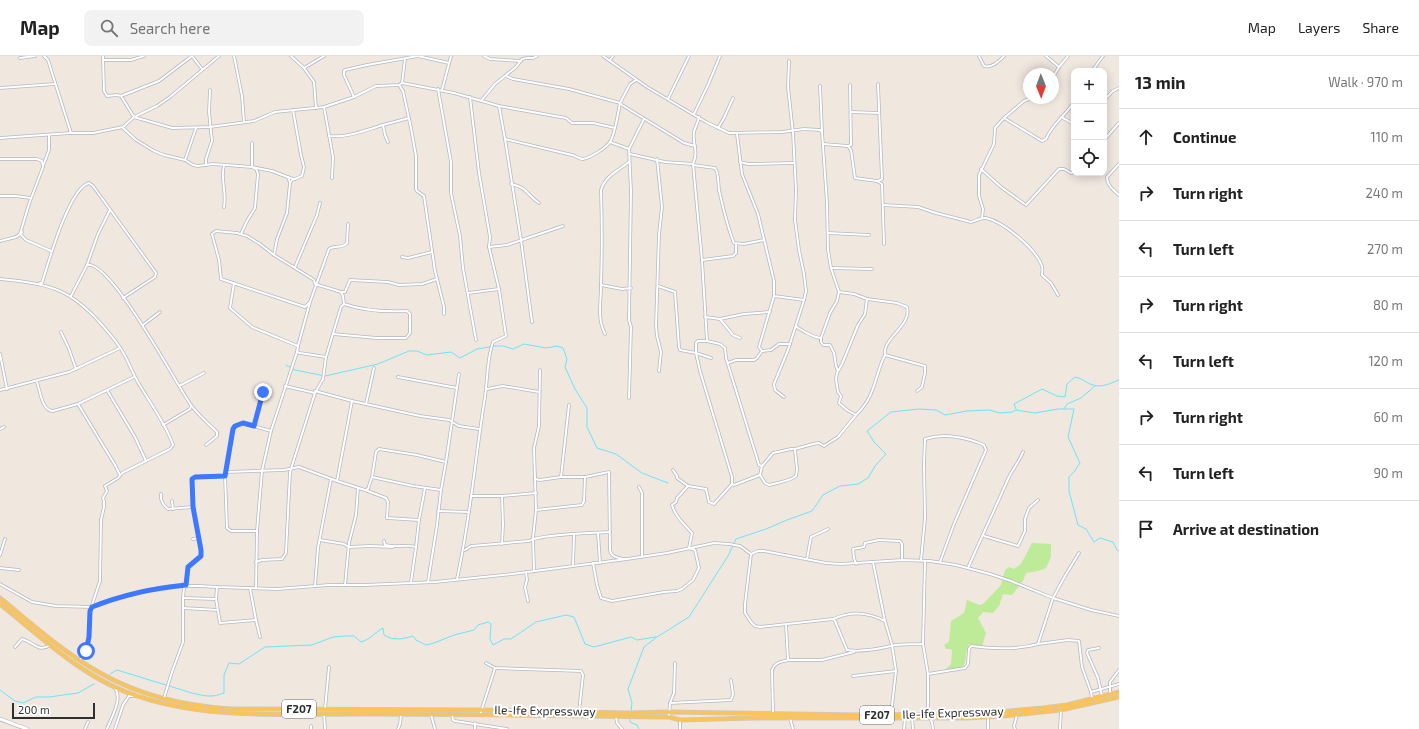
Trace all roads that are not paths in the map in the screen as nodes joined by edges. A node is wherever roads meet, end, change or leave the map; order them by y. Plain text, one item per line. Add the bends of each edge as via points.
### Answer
1 (32, 56) edge
2 (36, 56) edge
3 (44, 56) edge
4 (104, 56) edge
5 (144, 56) edge
6 (220, 56) edge
7 (234, 56) edge
8 (291, 56) edge
9 (324, 56) edge
10 (451, 56) edge
11 (484, 56) edge
12 (510, 56) edge
13 (538, 56) edge
14 (603, 56) edge
15 (613, 56) edge
16 (689, 56) edge
17 (720, 56) edge
18 (979, 56) edge
19 (1004, 56) edge
20 (1046, 56) edge
21 (1068, 56) edge
22 (1103, 56) edge
23 (20, 58) dead end
24 (405, 59) junction
25 (104, 60) junction
26 (510, 60) junction
27 (610, 60) junction
28 (521, 61) junction
29 (789, 61) dead end
30 (449, 63) junction
31 (1058, 67) joint
32 (304, 68) junction
33 (1094, 68) edge
34 (202, 69) junction
35 (506, 76) junction
36 (636, 80) junction
37 (402, 83) junction
38 (55, 84) junction
39 (878, 84) dead end
40 (399, 85) junction
41 (850, 85) dead end
42 (820, 86) dead end
43 (0, 88) edge
44 (1119, 88) edge
45 (438, 89) junction
46 (210, 90) dead end
47 (442, 90) junction
48 (121, 96) junction
49 (470, 97) junction
50 (1107, 97) edge
51 (354, 98) junction
52 (733, 98) dead end
53 (668, 99) junction
54 (481, 101) junction
55 (1023, 102) edge
56 (620, 103) junction
57 (1073, 104) edge
58 (499, 106) junction
59 (324, 107) junction
60 (316, 108) junction
61 (293, 110) junction
62 (850, 112) junction
63 (878, 113) junction
64 (694, 114) junction
65 (134, 117) junction
66 (699, 117) junction
67 (1060, 117) junction
68 (408, 118) junction
69 (644, 118) junction
70 (1004, 118) junction
71 (244, 122) junction
72 (1071, 122) edge
73 (1119, 123) edge
74 (383, 125) junction
75 (123, 127) junction
76 (210, 127) junction
77 (196, 128) junction
78 (615, 128) junction
79 (718, 128) junction
80 (792, 130) junction
81 (822, 132) junction
82 (71, 133) junction
83 (737, 134) junction
84 (49, 135) junction
85 (329, 136) junction
86 (1107, 137) edge
87 (0, 138) edge
88 (505, 139) junction
89 (388, 142) dead end
90 (610, 142) junction
91 (252, 143) dead end
92 (823, 144) junction
93 (695, 146) junction
94 (848, 146) junction
95 (629, 149) junction
96 (630, 154) junction
97 (0, 159) edge
98 (657, 159) junction
99 (185, 160) junction
100 (629, 162) junction
101 (740, 162) junction
102 (794, 162) junction
103 (206, 164) junction
104 (693, 164) junction
105 (1119, 164) edge
106 (224, 166) junction
107 (43, 167) junction
108 (252, 167) junction
109 (981, 169) junction
110 (1071, 173) edge
111 (288, 177) junction
112 (332, 178) dead end
113 (295, 179) junction
114 (877, 181) junction
115 (290, 183) junction
116 (511, 184) junction
117 (1119, 195) edge
118 (0, 196) edge
119 (31, 197) junction
120 (26, 198) junction
121 (320, 203) dead end
122 (539, 203) dead end
123 (29, 204) junction
124 (883, 205) junction
125 (224, 207) dead end
126 (110, 209) junction
127 (982, 218) junction
128 (348, 224) dead end
129 (563, 226) dead end
130 (22, 229) junction
131 (828, 233) junction
132 (241, 234) junction
133 (869, 235) dead end
134 (0, 240) edge
135 (521, 240) junction
136 (764, 240) junction
137 (736, 244) junction
138 (884, 244) dead end
139 (489, 247) junction
140 (52, 251) junction
141 (432, 252) junction
142 (274, 255) junction
143 (402, 257) dead end
144 (702, 260) junction
145 (87, 265) junction
146 (295, 267) junction
147 (831, 268) junction
148 (872, 269) dead end
149 (0, 279) edge
150 (437, 280) junction
151 (36, 283) junction
152 (42, 283) junction
153 (234, 283) junction
154 (315, 284) junction
155 (601, 285) junction
156 (46, 286) junction
157 (658, 286) junction
158 (498, 288) junction
159 (630, 288) junction
160 (341, 292) junction
161 (345, 292) junction
162 (468, 292) junction
163 (839, 292) junction
164 (1058, 295) dead end
165 (71, 296) junction
166 (343, 296) junction
167 (774, 296) junction
168 (123, 298) junction
169 (867, 299) junction
170 (804, 300) junction
171 (310, 302) junction
172 (344, 304) junction
173 (160, 312) dead end
174 (770, 312) junction
175 (444, 314) dead end
176 (705, 317) junction
177 (720, 319) junction
178 (532, 322) dead end
179 (142, 325) junction
180 (796, 326) junction
181 (61, 332) dead end
182 (333, 334) junction
183 (605, 334) dead end
184 (740, 338) dead end
185 (821, 338) junction
186 (476, 340) dead end
187 (707, 341) junction
188 (790, 344) junction
189 (298, 346) junction
190 (120, 348) junction
191 (762, 351) junction
192 (297, 352) junction
193 (696, 353) junction
194 (0, 354) edge
195 (885, 355) junction
196 (326, 358) junction
197 (711, 358) dead end
198 (727, 363) junction
199 (374, 368) dead end
200 (76, 369) junction
201 (540, 370) dead end
202 (659, 371) dead end
203 (838, 371) junction
204 (204, 373) dead end
205 (459, 374) dead end
206 (134, 377) junction
207 (398, 377) dead end
208 (37, 382) junction
209 (179, 386) junction
210 (285, 386) junction
211 (7, 388) junction
212 (457, 388) junction
213 (486, 389) junction
214 (0, 390) edge
215 (108, 390) junction
216 (917, 391) dead end
217 (263, 392) dead end
218 (315, 392) junction
219 (539, 392) junction
220 (784, 397) dead end
221 (629, 398) dead end
222 (352, 401) junction
223 (78, 404) junction
224 (366, 404) junction
225 (191, 405) junction
226 (569, 405) dead end
227 (190, 409) junction
228 (194, 409) junction
229 (856, 415) junction
230 (453, 422) junction
231 (163, 425) junction
232 (254, 426) junction
233 (4, 428) dead end
234 (0, 429) edge
235 (480, 429) junction
236 (270, 431) junction
237 (206, 445) dead end
238 (795, 449) junction
239 (1023, 452) dead end
240 (146, 461) junction
241 (446, 462) junction
242 (762, 466) junction
243 (292, 468) junction
244 (673, 470) dead end
245 (262, 471) junction
246 (226, 472) junction
247 (120, 475) junction
248 (760, 475) junction
249 (225, 476) junction
250 (372, 477) junction
251 (561, 477) junction
252 (585, 477) junction
253 (331, 479) junction
254 (535, 479) junction
255 (337, 481) junction
256 (732, 484) junction
257 (688, 486) junction
258 (639, 487) dead end
259 (358, 488) junction
260 (425, 488) junction
261 (365, 490) junction
262 (441, 490) junction
263 (536, 493) junction
264 (161, 494) dead end
265 (471, 496) junction
266 (502, 496) junction
267 (1038, 500) dead end
268 (172, 501) dead end
269 (193, 507) junction
270 (173, 509) junction
271 (536, 510) junction
272 (438, 511) junction
273 (469, 512) junction
274 (419, 520) junction
275 (828, 529) dead end
276 (257, 531) junction
277 (598, 532) junction
278 (610, 532) junction
279 (574, 534) junction
280 (984, 536) junction
281 (199, 538) junction
282 (533, 538) junction
283 (5, 539) dead end
284 (193, 539) dead end
285 (320, 540) junction
286 (384, 541) dead end
287 (502, 544) junction
288 (349, 547) junction
289 (393, 547) junction
290 (416, 547) junction
291 (689, 548) junction
292 (464, 550) junction
293 (1079, 553) dead end
294 (751, 554) junction
295 (0, 555) edge
296 (642, 556) junction
297 (627, 559) junction
298 (807, 559) junction
299 (257, 560) junction
300 (902, 560) junction
301 (921, 560) junction
302 (925, 561) junction
303 (873, 562) junction
304 (940, 562) junction
305 (593, 563) junction
306 (600, 563) junction
307 (856, 564) junction
308 (573, 566) junction
309 (0, 568) edge
310 (968, 568) junction
311 (19, 570) dead end
312 (534, 571) junction
313 (526, 572) junction
314 (457, 579) junction
315 (411, 582) junction
316 (428, 582) junction
317 (0, 584) edge
318 (186, 585) junction
319 (345, 585) junction
320 (315, 586) junction
321 (217, 588) junction
322 (250, 588) junction
323 (256, 588) junction
324 (0, 598) edge
325 (183, 598) junction
326 (1053, 598) junction
327 (216, 599) junction
328 (528, 602) dead end
329 (0, 604) edge
330 (92, 607) junction
331 (183, 608) junction
332 (218, 610) junction
333 (1119, 616) edge
334 (833, 619) junction
335 (256, 620) junction
336 (885, 621) junction
337 (786, 625) junction
338 (260, 637) dead end
339 (923, 644) junction
340 (1038, 644) junction
341 (50, 645) junction
342 (892, 645) junction
343 (15, 647) dead end
344 (1099, 648) dead end
345 (856, 652) junction
346 (79, 660) junction
347 (788, 660) junction
348 (486, 663) dead end
349 (675, 663) dead end
350 (329, 667) dead end
351 (495, 668) junction
352 (1119, 670) edge
353 (896, 671) junction
354 (928, 674) junction
355 (853, 676) dead end
356 (731, 680) dead end
357 (1119, 684) edge
358 (111, 685) junction
359 (1110, 687) junction
360 (1101, 688) junction
361 (1091, 692) junction
362 (1119, 692) edge
363 (1110, 694) junction
364 (140, 696) junction
365 (1102, 696) junction
366 (1119, 697) edge
367 (164, 698) junction
368 (1092, 699) junction
369 (670, 703) junction
370 (325, 709) junction
371 (480, 710) junction
372 (1061, 710) junction
373 (376, 712) junction
374 (579, 712) junction
375 (669, 712) junction
376 (324, 713) junction
377 (768, 713) junction
378 (402, 714) junction
379 (431, 714) junction
380 (452, 714) junction
381 (773, 714) junction
382 (891, 714) junction
383 (1008, 714) junction
384 (1017, 714) junction
385 (480, 715) junction
386 (631, 715) junction
387 (659, 715) junction
388 (616, 716) junction
389 (755, 716) junction
390 (929, 716) junction
391 (669, 717) junction
392 (988, 717) junction
393 (768, 718) junction
394 (790, 718) junction
395 (905, 718) junction
396 (912, 718) junction
397 (0, 719) edge
398 (680, 720) junction
399 (88, 722) dead end
400 (475, 723) junction
401 (27, 729) edge
402 (85, 729) edge
403 (107, 729) edge
404 (115, 729) edge
405 (325, 729) edge
406 (398, 729) edge
407 (435, 729) edge
408 (475, 729) edge
409 (507, 729) edge
410 (622, 729) edge
411 (680, 729) edge
412 (792, 729) edge
413 (904, 729) edge
414 (913, 729) edge
415 (933, 729) edge
416 (988, 729) edge
417 (1015, 729) edge
418 (1060, 729) edge

1 - 2 street
1 - 23 street
3 - 38 street via 48,60
4 - 25 street
5 - 25 street via 131,60
6 - 34 street
7 - 71 street
8 - 32 street
9 - 32 street
10 - 30 street
11 - 26 street via 488,59
12 - 26 street
13 - 28 street via 524,58
14 - 27 street
15 - 27 street
16 - 53 street
17 - 64 street
18 - 19 street via 984,66 991,67
20 - 31 street
21 - 31 street
22 - 33 street
24 - 30 street via 422,56
24 - 37 street
24 - 51 street via 345,70 344,75
25 - 48 street via 105,94
26 - 28 street
27 - 36 street
28 - 35 street
29 - 80 street via 788,87
30 - 47 street
32 - 60 street via 314,82
34 - 48 street via 192,56 159,81
34 - 65 street via 170,97
35 - 54 street via 495,84
35 - 56 street via 570,89
36 - 53 street
36 - 56 street via 630,84
37 - 40 street
37 - 45 street
38 - 43 street
38 - 82 street
39 - 63 street
40 - 51 street via 376,86
40 - 68 street via 403,91
41 - 62 street
42 - 81 street
44 - 50 street
45 - 47 street
45 - 162 street via 451,162 451,193
46 - 76 street
47 - 49 street
48 - 65 street
49 - 54 street
49 - 139 street via 490,237
51 - 59 street
52 - 79 street
53 - 64 street
54 - 58 street
55 - 70 street
56 - 69 street
56 - 78 street
57 - 67 street
58 - 78 street via 566,118 572,123 593,123
58 - 88 street
59 - 60 street
59 - 85 street
60 - 61 street
61 - 71 street via 275,112 254,121
61 - 113 street via 304,167 302,176
62 - 63 street
62 - 94 street via 851,144
63 - 114 street via 882,179
64 - 66 street
65 - 75 street
65 - 77 street via 166,127
66 - 79 street
66 - 93 street via 694,131
67 - 70 street via 1042,140
67 - 72 street
68 - 74 street
68 - 141 street via 416,156 416,189 424,196
69 - 93 street via 684,143
69 - 95 street
70 - 109 street via 995,128 994,144
71 - 76 street
73 - 86 street
74 - 85 street via 358,133
74 - 89 street
75 - 82 street via 93,133
75 - 99 street via 136,140 154,151
76 - 77 street
76 - 103 street via 212,141
77 - 99 street
78 - 90 street
79 - 83 street
80 - 81 street via 818,129
80 - 83 street
80 - 102 street
81 - 92 street
82 - 84 street
83 - 101 street
84 - 87 street
84 - 107 street via 48,154
85 - 112 street via 333,157
88 - 90 street via 583,159 599,152
88 - 116 street
90 - 95 street
91 - 108 street
92 - 94 street
92 - 131 street
93 - 104 street
94 - 114 street via 851,150 855,178
95 - 96 street
96 - 98 street
96 - 100 street
97 - 107 street via 37,159 42,161
98 - 104 street
98 - 157 street via 662,207
99 - 103 street via 198,166
100 - 155 street via 606,179 601,190
100 - 159 street
101 - 102 street
101 - 136 street
102 - 170 street via 795,220 806,291
103 - 106 street
104 - 137 street via 714,168 717,171 725,214
104 - 144 street
105 - 117 street via 1107,177 1107,182
106 - 108 street
106 - 125 street
107 - 119 street
108 - 111 street
108 - 132 street via 258,174 255,208
109 - 110 street via 1026,205 1059,169
109 - 127 street via 979,196 983,209
111 - 113 street
111 - 115 street
113 - 115 street
114 - 124 street via 882,184
115 - 142 street via 287,213 277,238
116 - 122 street via 523,187
116 - 135 street
118 - 120 street
119 - 120 street
119 - 123 street
120 - 123 street
121 - 146 street
123 - 130 street
124 - 127 street via 918,207 971,222
124 - 138 street
126 - 140 street via 93,186 89,183 84,185 73,197
126 - 145 street
126 - 168 street via 156,273 155,278
127 - 164 street via 1011,231 1029,248 1042,267 1042,275
128 - 154 street via 347,243 329,249
129 - 135 street
130 - 134 street via 19,236
130 - 140 street via 21,235 26,240
131 - 133 street
131 - 147 street
132 - 142 street
132 - 153 street via 216,231 212,234 220,260 221,279
135 - 139 street
135 - 178 street
136 - 137 street
136 - 167 street via 774,281
137 - 144 street via 736,253 733,256
139 - 158 street
140 - 152 street
141 - 143 street
141 - 150 street
142 - 146 street
144 - 176 street
145 - 165 street
145 - 168 street via 92,264 98,268
146 - 154 street via 314,280
147 - 148 street
147 - 163 street
149 - 151 street
150 - 161 street via 422,284 399,285 350,280
150 - 175 street
151 - 152 street
151 - 156 street
152 - 156 street
153 - 171 street via 305,307
153 - 189 street via 230,308 235,314 252,326
154 - 160 street
154 - 171 street
155 - 159 street
155 - 183 street via 600,320
156 - 165 street
157 - 193 street via 675,292 680,350
157 - 202 street via 656,326 661,352
158 - 162 street
158 - 213 street via 506,336 498,339 491,348
159 - 221 street
160 - 161 street
160 - 166 street
161 - 166 street
162 - 186 street
163 - 169 street
163 - 185 street
165 - 190 street via 89,310
166 - 172 street
167 - 170 street
167 - 174 street
168 - 179 street
169 - 195 street via 907,307 906,320 886,346
169 - 203 street via 865,314 858,324
170 - 180 street
171 - 189 street
172 - 182 street
172 - 182 street via 372,311 406,311 410,314 410,333 406,338 392,339
173 - 179 street
174 - 177 street
174 - 191 street via 759,347
176 - 177 street
176 - 187 street
177 - 184 street
179 - 209 street
180 - 185 street
180 - 188 street
181 - 200 street
182 - 196 street
185 - 203 street via 824,345 830,345
187 - 193 street via 696,343
187 - 198 street via 725,348
188 - 191 street via 778,344 771,350
188 - 220 street via 774,384 775,390
189 - 192 street
190 - 200 street
190 - 206 street
191 - 198 street via 754,360
192 - 196 street
192 - 210 street
193 - 197 street
193 - 256 street
194 - 211 street
195 - 216 street via 925,366 922,387
195 - 229 street via 872,393
196 - 218 street via 324,373
198 - 242 street via 758,465
199 - 224 street
200 - 208 street
201 - 219 street
203 - 229 street via 836,379 841,396 840,403
204 - 209 street
205 - 212 street
206 - 215 street
206 - 231 street
207 - 212 street
208 - 211 street
208 - 223 street via 48,410
209 - 225 street
210 - 218 street
210 - 236 street
211 - 214 street
212 - 230 street
213 - 219 street via 503,386
213 - 235 street
215 - 223 street
215 - 240 street
217 - 232 street
218 - 222 street
218 - 243 street
219 - 254 street via 539,426 534,448
222 - 224 street
222 - 255 street
223 - 247 street
224 - 230 street
225 - 227 street
225 - 228 street
226 - 251 street
227 - 228 street
227 - 231 street
228 - 237 street via 217,433 217,436
229 - 238 street via 838,437 824,446 820,443
230 - 235 street via 460,426
230 - 241 street
231 - 240 street via 173,443 172,447
232 - 236 street
232 - 246 street via 243,423 233,429
233 - 234 street
235 - 265 street
236 - 245 street
238 - 242 street via 773,453
238 - 248 street via 797,469 796,476 791,480 769,485
239 - 280 street via 1009,477
240 - 247 street
241 - 250 street via 379,449 376,452
241 - 262 street
242 - 248 street
243 - 245 street
243 - 253 street via 299,467
243 - 299 street via 286,553 282,559
244 - 257 street via 677,478
245 - 246 street
245 - 276 street
246 - 249 street
247 - 330 street via 105,486 107,491 103,498 100,581
248 - 256 street
249 - 269 street via 193,478
249 - 276 street via 227,528 231,531
250 - 260 street
250 - 261 street via 368,489
251 - 252 street
251 - 254 street
252 - 271 street via 582,505
252 - 278 street via 609,472
253 - 255 street
253 - 285 street
254 - 263 street
255 - 259 street
256 - 257 street via 714,504 709,502 706,489
257 - 291 street via 672,505 679,519 692,533
258 - 296 street via 642,493
259 - 261 street
259 - 288 street via 356,515
260 - 262 street
260 - 274 street
261 - 274 street via 386,498 387,518
262 - 272 street
263 - 266 street
263 - 271 street
264 - 270 street via 160,498 165,506
265 - 266 street
265 - 273 street
266 - 287 street
267 - 280 street via 1029,508 1025,519 1025,531 1018,546
268 - 270 street
269 - 270 street
269 - 281 street
271 - 282 street
272 - 273 street
272 - 316 street
273 - 292 street
274 - 290 street
275 - 298 street via 811,537
276 - 299 street
277 - 278 street
277 - 279 street
277 - 306 street
278 - 297 street via 610,552 617,558
279 - 282 street
279 - 308 street
280 - 310 street
281 - 284 street
281 - 318 street via 201,556 188,567
282 - 287 street via 530,541
282 - 312 street
283 - 295 street
285 - 288 street
285 - 320 street
286 - 289 street via 385,545
287 - 292 street via 471,546
288 - 289 street
288 - 319 street
289 - 290 street
290 - 315 street
291 - 294 street via 714,543 729,544 743,548
291 - 296 street
291 - 305 street via 695,550 698,568 693,580 677,591 605,600 601,598 597,586
292 - 314 street
293 - 326 street
294 - 298 street via 764,551
294 - 337 street via 745,613 755,626
296 - 297 street
297 - 306 street
298 - 307 street via 826,563
299 - 323 street
300 - 301 street
300 - 303 street
300 - 307 street via 900,541 879,540 853,549
301 - 302 street
301 - 304 street via 925,518 925,439 966,438 984,445 986,450
302 - 304 street
302 - 339 street
303 - 307 street
303 - 336 street
304 - 310 street
305 - 306 street
305 - 308 street
308 - 312 street
309 - 311 street
310 - 326 street via 1011,580
312 - 313 street
313 - 314 street
313 - 328 street
314 - 316 street
315 - 316 street
315 - 319 street
317 - 330 street via 32,602
318 - 321 street
318 - 325 street
318 - 330 street via 144,591
319 - 320 street
320 - 323 street
321 - 322 street
321 - 327 street
322 - 323 street
322 - 335 street
324 - 346 main road, Ile-Ife Expressway / F207
325 - 327 street
325 - 331 street
326 - 333 street
326 - 340 street
327 - 332 street
329 - 341 main road, Ile-Ife Expressway / F207
330 - 346 street via 86,651 84,657
331 - 332 street
331 - 367 street via 183,642
332 - 335 street via 220,623
334 - 336 street via 865,613
334 - 337 street
334 - 345 street via 847,650
335 - 338 street
336 - 342 street
337 - 347 street
339 - 342 street
339 - 354 street
340 - 354 street via 1026,648 971,646 965,668
340 - 361 street via 1079,641 1082,666
341 - 343 street via 42,648 22,639
341 - 358 main road, Ile-Ife Expressway / F207
342 - 345 street
342 - 353 street
344 - 360 street via 1090,649 1087,653
345 - 347 street via 822,660
346 - 367 main road, Ile-Ife Expressway / F207 via 126,686
347 - 381 street via 777,663 772,670
348 - 351 street
349 - 369 street via 674,693
350 - 370 street
351 - 371 street
351 - 374 street via 581,671 583,675
352 - 359 street via 1110,682
353 - 355 street
353 - 382 street
354 - 390 street
356 - 369 street via 731,700
357 - 359 street
358 - 364 main road, Ile-Ife Expressway / F207
358 - 403 street via 116,688 118,697
359 - 360 street
359 - 363 street
360 - 361 street
360 - 365 street
361 - 368 street
362 - 363 main road, Ile-Ife Expressway / F207
363 - 365 main road, Ile-Ife Expressway / F207
364 - 376 main road, Ile-Ife Expressway / F207 via 200,711
364 - 404 street via 129,696 125,700
365 - 368 main road, Ile-Ife Expressway / F207
366 - 372 main road, Ile-Ife Expressway / F207
367 - 370 main road, Ile-Ife Expressway / F207 via 212,708
368 - 383 main road, Ile-Ife Expressway / F207
369 - 375 street
370 - 373 main road, Ile-Ife Expressway / F207
371 - 373 main road, Ile-Ife Expressway / F207
371 - 374 main road, Ile-Ife Expressway / F207
371 - 385 street
372 - 384 main road, Ile-Ife Expressway / F207
372 - 418 street
373 - 376 main road, Ile-Ife Expressway / F207
373 - 378 main road, Ile-Ife Expressway / F207
374 - 386 main road, Ile-Ife Expressway / F207
375 - 387 main road, Ile-Ife Expressway / F207
375 - 389 main road, Ile-Ife Expressway / F207
375 - 391 street
376 - 405 street
377 - 381 main road, Ile-Ife Expressway / F207
377 - 389 main road, Ile-Ife Expressway / F207
377 - 393 main road
378 - 379 main road, Ile-Ife Expressway / F207
378 - 406 street
379 - 380 main road, Ile-Ife Expressway / F207
379 - 407 street
380 - 385 main road, Ile-Ife Expressway / F207
380 - 400 street via 453,720
381 - 382 main road, Ile-Ife Expressway / F207
382 - 390 main road, Ile-Ife Expressway / F207
383 - 384 main road, Ile-Ife Expressway / F207
383 - 390 main road, Ile-Ife Expressway / F207
383 - 392 main road, Ile-Ife Expressway / F207
384 - 417 street
385 - 388 main road, Ile-Ife Expressway / F207
386 - 387 main road, Ile-Ife Expressway / F207
386 - 388 main road, Ile-Ife Expressway / F207
387 - 391 main road, Ile-Ife Expressway / F207
388 - 410 street via 617,723
389 - 393 main road, Ile-Ife Expressway / F207
389 - 398 main road, Ile-Ife Expressway / F207
390 - 392 main road, Ile-Ife Expressway / F207
390 - 396 main road, Ile-Ife Expressway / F207
390 - 415 street
391 - 398 main road, Ile-Ife Expressway / F207
392 - 416 street
393 - 394 main road, Ile-Ife Expressway / F207
394 - 395 main road, Ile-Ife Expressway / F207
394 - 412 street
395 - 396 main road, Ile-Ife Expressway / F207
395 - 413 street
396 - 414 street
397 - 401 main road
398 - 411 street
399 - 402 street
400 - 408 street
400 - 409 street

